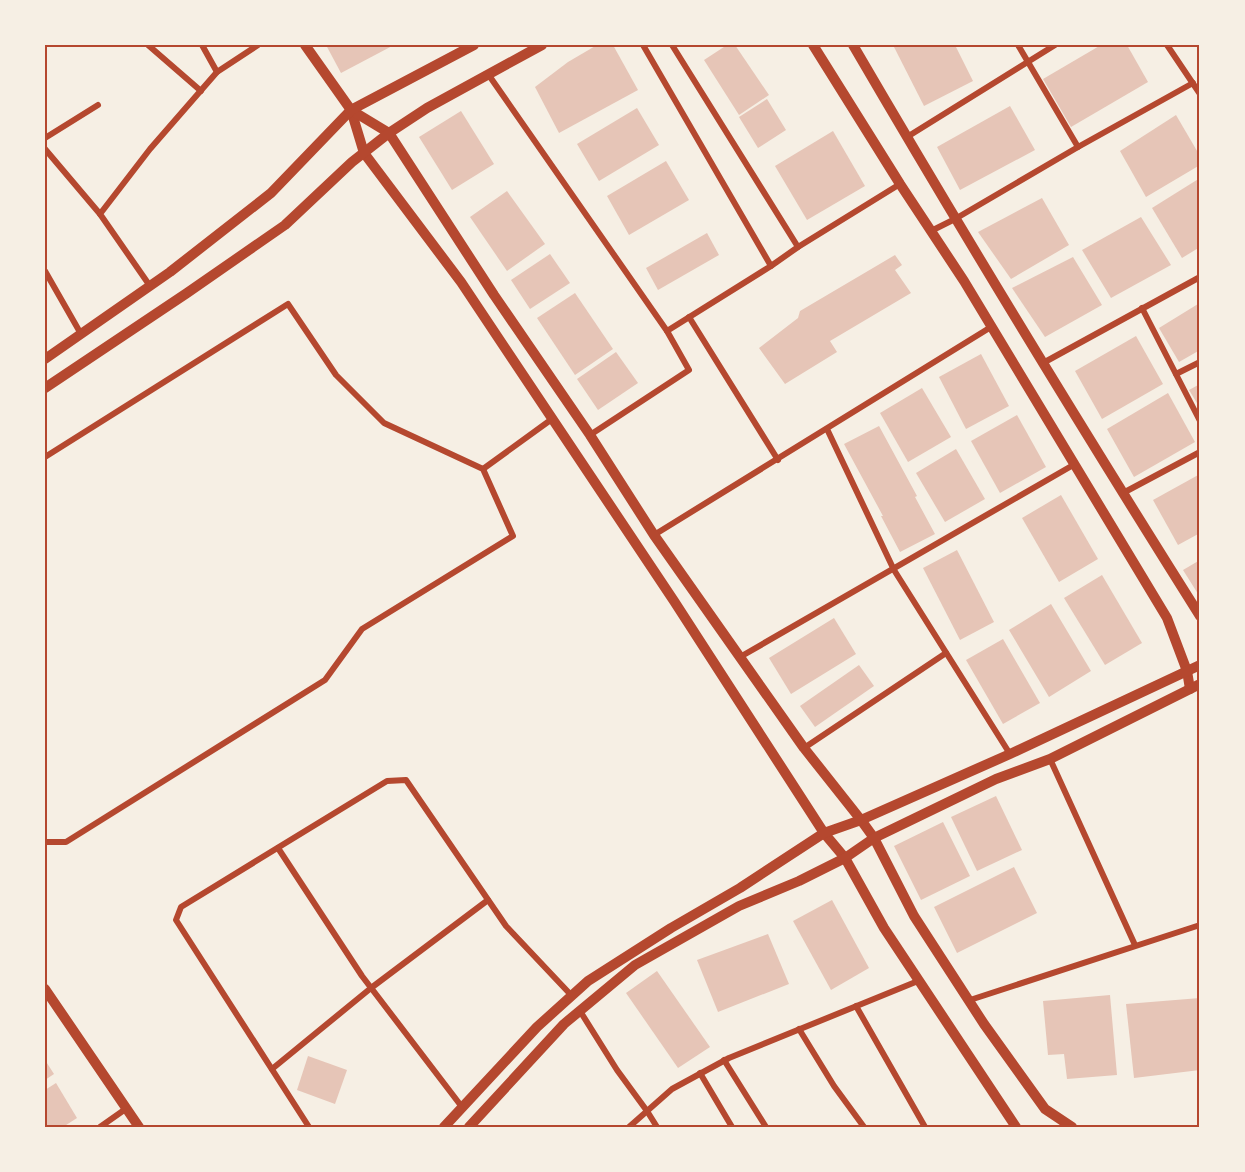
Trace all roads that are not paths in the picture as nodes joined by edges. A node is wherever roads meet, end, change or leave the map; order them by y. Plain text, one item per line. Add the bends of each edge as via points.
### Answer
1 (148, 45) edge
2 (202, 45) edge
3 (258, 45) edge
4 (305, 45) edge
5 (474, 45) edge
6 (542, 45) edge
7 (643, 45) edge
8 (672, 45) edge
9 (813, 45) edge
10 (853, 45) edge
11 (1018, 45) edge
12 (1055, 45) edge
13 (1167, 45) edge
14 (1027, 62) junction
15 (217, 72) junction
16 (488, 74) junction
17 (1193, 83) junction
18 (201, 91) junction
19 (1200, 94) edge
20 (98, 105) dead end
21 (351, 110) junction
22 (389, 133) junction
23 (907, 137) junction
24 (45, 138) edge
25 (1078, 147) junction
26 (45, 150) edge
27 (364, 153) junction
28 (900, 184) junction
29 (100, 214) junction
30 (956, 219) junction
31 (931, 231) junction
32 (798, 247) junction
33 (771, 266) junction
34 (45, 271) edge
35 (1200, 277) edge
36 (150, 286) junction
37 (1142, 308) junction
38 (688, 317) junction
39 (991, 327) junction
40 (667, 331) junction
41 (81, 334) junction
42 (45, 359) edge
43 (1200, 362) edge
44 (1043, 363) junction
45 (1176, 374) junction
46 (45, 388) edge
47 (552, 419) junction
48 (1200, 421) edge
49 (827, 429) junction
50 (590, 435) junction
51 (1200, 452) edge
52 (45, 457) edge
53 (778, 460) junction
54 (1074, 464) junction
55 (483, 469) junction
56 (1123, 493) junction
57 (654, 535) junction
58 (894, 570) junction
59 (1200, 615) edge
60 (946, 653) junction
61 (739, 658) junction
62 (1200, 665) edge
63 (1187, 671) junction
64 (1195, 686) edge
65 (804, 748) junction
66 (1010, 754) junction
67 (1050, 759) junction
68 (861, 820) junction
69 (824, 833) junction
70 (874, 838) junction
71 (45, 842) edge
72 (278, 848) junction
73 (845, 858) junction
74 (488, 900) junction
75 (1200, 925) edge
76 (1135, 945) junction
77 (918, 981) junction
78 (45, 988) edge
79 (370, 988) junction
80 (572, 996) junction
81 (970, 1000) junction
82 (856, 1006) junction
83 (580, 1011) junction
84 (799, 1029) junction
85 (724, 1060) junction
86 (272, 1069) junction
87 (700, 1073) junction
88 (462, 1107) junction
89 (127, 1108) junction
90 (647, 1111) junction
91 (100, 1127) edge
92 (139, 1127) edge
93 (309, 1127) edge
94 (444, 1127) edge
95 (469, 1127) edge
96 (629, 1127) edge
97 (657, 1127) edge
98 (732, 1127) edge
99 (766, 1127) edge
100 (864, 1127) edge
101 (925, 1127) edge
102 (1016, 1127) edge
103 (1072, 1127) edge

1 - 18 street
2 - 15 street
3 - 15 street
4 - 21 street
5 - 21 street
6 - 16 street
7 - 33 street
8 - 32 street
9 - 28 street
10 - 23 street
11 - 14 street
12 - 14 street
13 - 17 street
14 - 23 street
14 - 25 street
15 - 18 street
16 - 22 street
16 - 40 street
17 - 19 street
17 - 25 street
18 - 29 street
20 - 24 street
21 - 22 street
21 - 27 street
21 - 36 street via 271,193
22 - 27 street
22 - 50 street
23 - 30 street
25 - 30 street
26 - 29 street
27 - 46 street via 285,225
27 - 47 street via 461,282
28 - 31 street
28 - 32 street
29 - 36 street
30 - 31 street
30 - 44 street
31 - 39 street
32 - 33 street
33 - 38 street
34 - 41 street
35 - 37 street
36 - 41 street
37 - 44 street
37 - 45 street
38 - 40 street
38 - 53 street
39 - 49 street
39 - 54 street
40 - 50 street via 689,370
41 - 42 street
43 - 45 street
44 - 56 street
45 - 48 street
47 - 55 street
47 - 69 street
49 - 53 street
49 - 58 street
50 - 57 street
51 - 56 street
52 - 55 street via 288,304 336,375 384,423
53 - 57 street
54 - 58 street
54 - 63 street via 1167,618
55 - 71 street via 513,536 362,629 325,680 66,842
56 - 59 street
57 - 61 street
58 - 60 street
58 - 61 street
60 - 65 street
60 - 66 street
61 - 65 street
62 - 63 street
63 - 64 street
63 - 66 street
64 - 67 street
65 - 68 street
66 - 68 street
67 - 70 street via 996,779
67 - 76 street
68 - 69 street
68 - 70 street
69 - 73 street
69 - 80 street via 598,975
70 - 73 street
70 - 81 street via 914,916
72 - 74 street via 387,781 406,780
72 - 79 street
72 - 86 street via 181,907 176,920
73 - 77 street
73 - 83 street via 739,906 645,959
74 - 79 street
74 - 80 street via 506,926
75 - 76 street
76 - 81 street
77 - 82 street
77 - 102 street
78 - 89 street
79 - 86 street
79 - 88 street
80 - 88 street via 537,1027
81 - 103 street via 1045,1109
82 - 84 street
82 - 101 street
83 - 90 street
83 - 95 street
84 - 85 street
84 - 100 street
85 - 87 street
85 - 99 street
86 - 93 street
87 - 90 street via 672,1089
87 - 98 street
88 - 94 street
89 - 91 street
89 - 92 street
90 - 96 street
90 - 97 street

